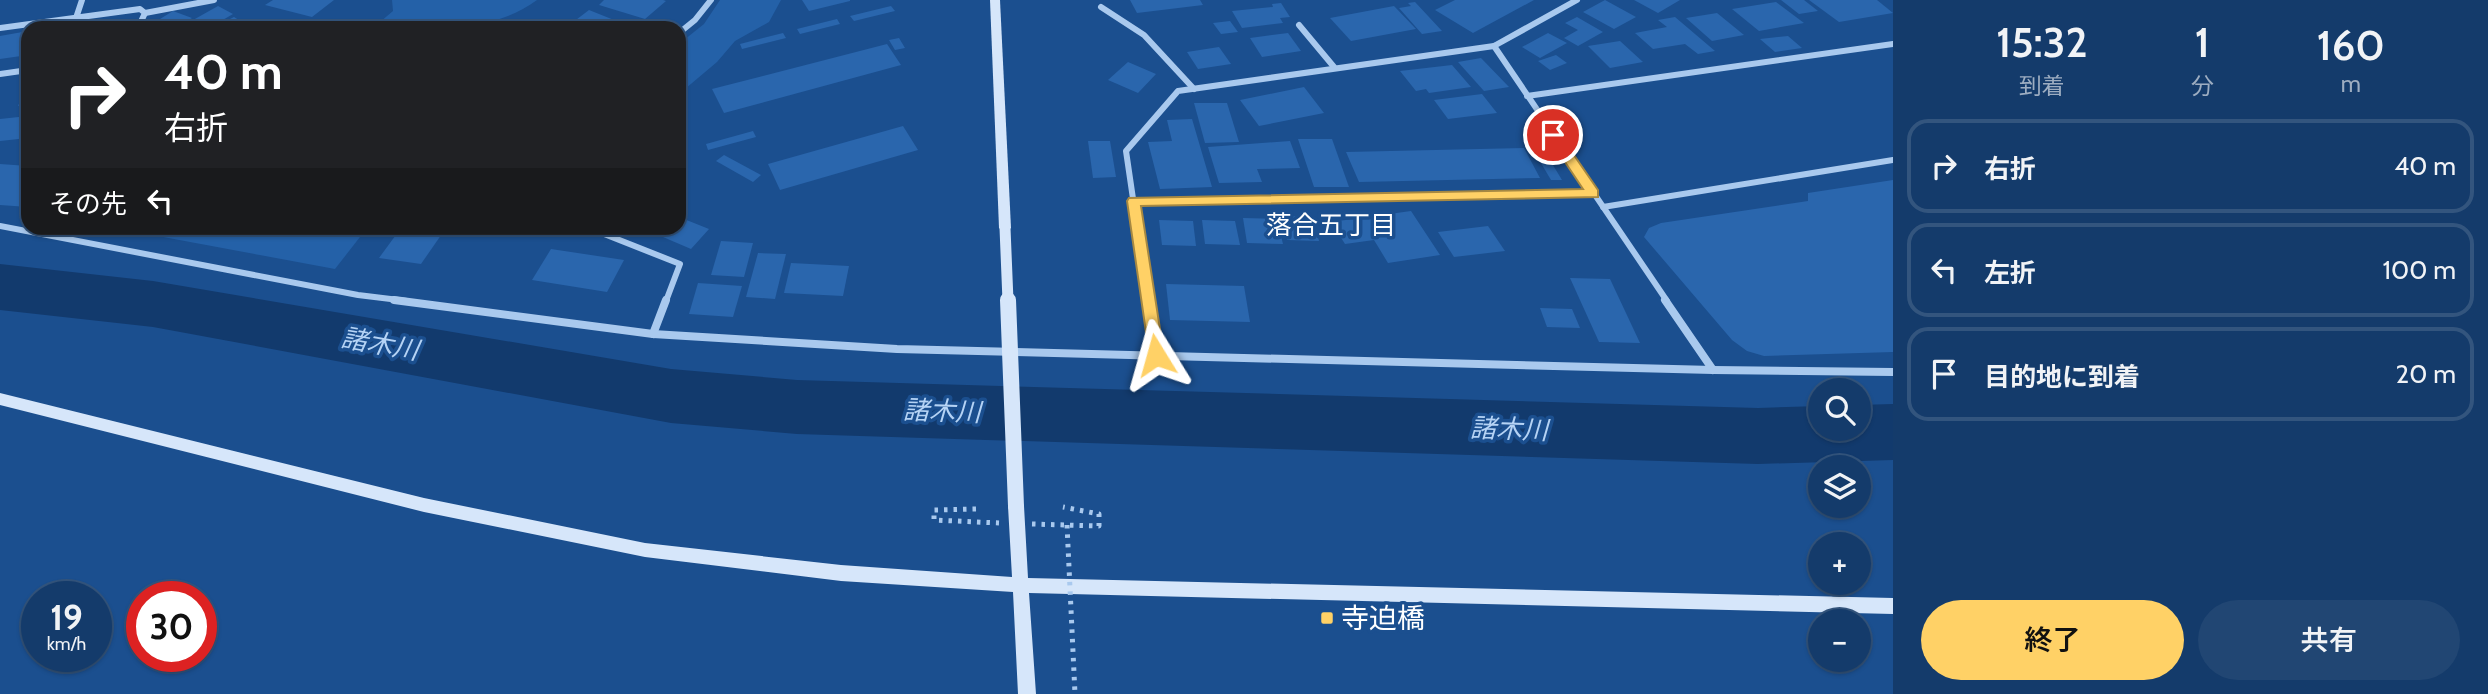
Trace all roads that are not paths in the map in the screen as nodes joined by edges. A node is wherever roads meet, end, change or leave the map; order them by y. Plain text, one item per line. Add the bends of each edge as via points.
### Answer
1 (82, 0) edge
2 (214, 0) edge
3 (711, 0) edge
4 (995, 0) edge
5 (1577, 0) edge
6 (1101, 7) dead end
7 (145, 13) junction
8 (76, 18) junction
9 (53, 21) edge
10 (141, 21) edge
11 (21, 25) edge
12 (1299, 25) dead end
13 (686, 27) edge
14 (0, 28) edge
15 (1893, 44) edge
16 (1494, 47) junction
17 (1334, 67) junction
18 (21, 71) edge
19 (0, 74) edge
20 (1194, 89) junction
21 (1527, 96) junction
22 (1893, 160) edge
23 (1593, 194) junction
24 (1134, 201) junction
25 (1603, 208) junction
26 (0, 226) edge
27 (21, 229) edge
28 (57, 235) edge
29 (607, 235) edge
30 (653, 334) junction
31 (1156, 355) junction
32 (1713, 370) junction
33 (1893, 372) edge
34 (0, 399) edge
35 (1020, 584) junction
36 (1893, 606) edge
37 (1027, 694) edge

1 - 8 street
2 - 7 street
3 - 13 street
4 - 35 street, bridge
5 - 16 street
6 - 20 street via 1144,35
7 - 8 street via 140,9
7 - 10 street
8 - 9 street
11 - 14 street
12 - 17 street
15 - 21 street
16 - 17 street
16 - 21 street
17 - 20 street
18 - 19 street
20 - 24 street via 1178,91 1126,151
21 - 23 street
22 - 25 street
23 - 24 street
23 - 25 street
24 - 31 street
25 - 32 street
26 - 27 street
28 - 30 street via 358,295
29 - 30 street via 680,264
30 - 31 street via 897,349
31 - 32 street
32 - 33 street
34 - 35 street via 424,505 645,550 841,573
35 - 36 street
35 - 37 street

